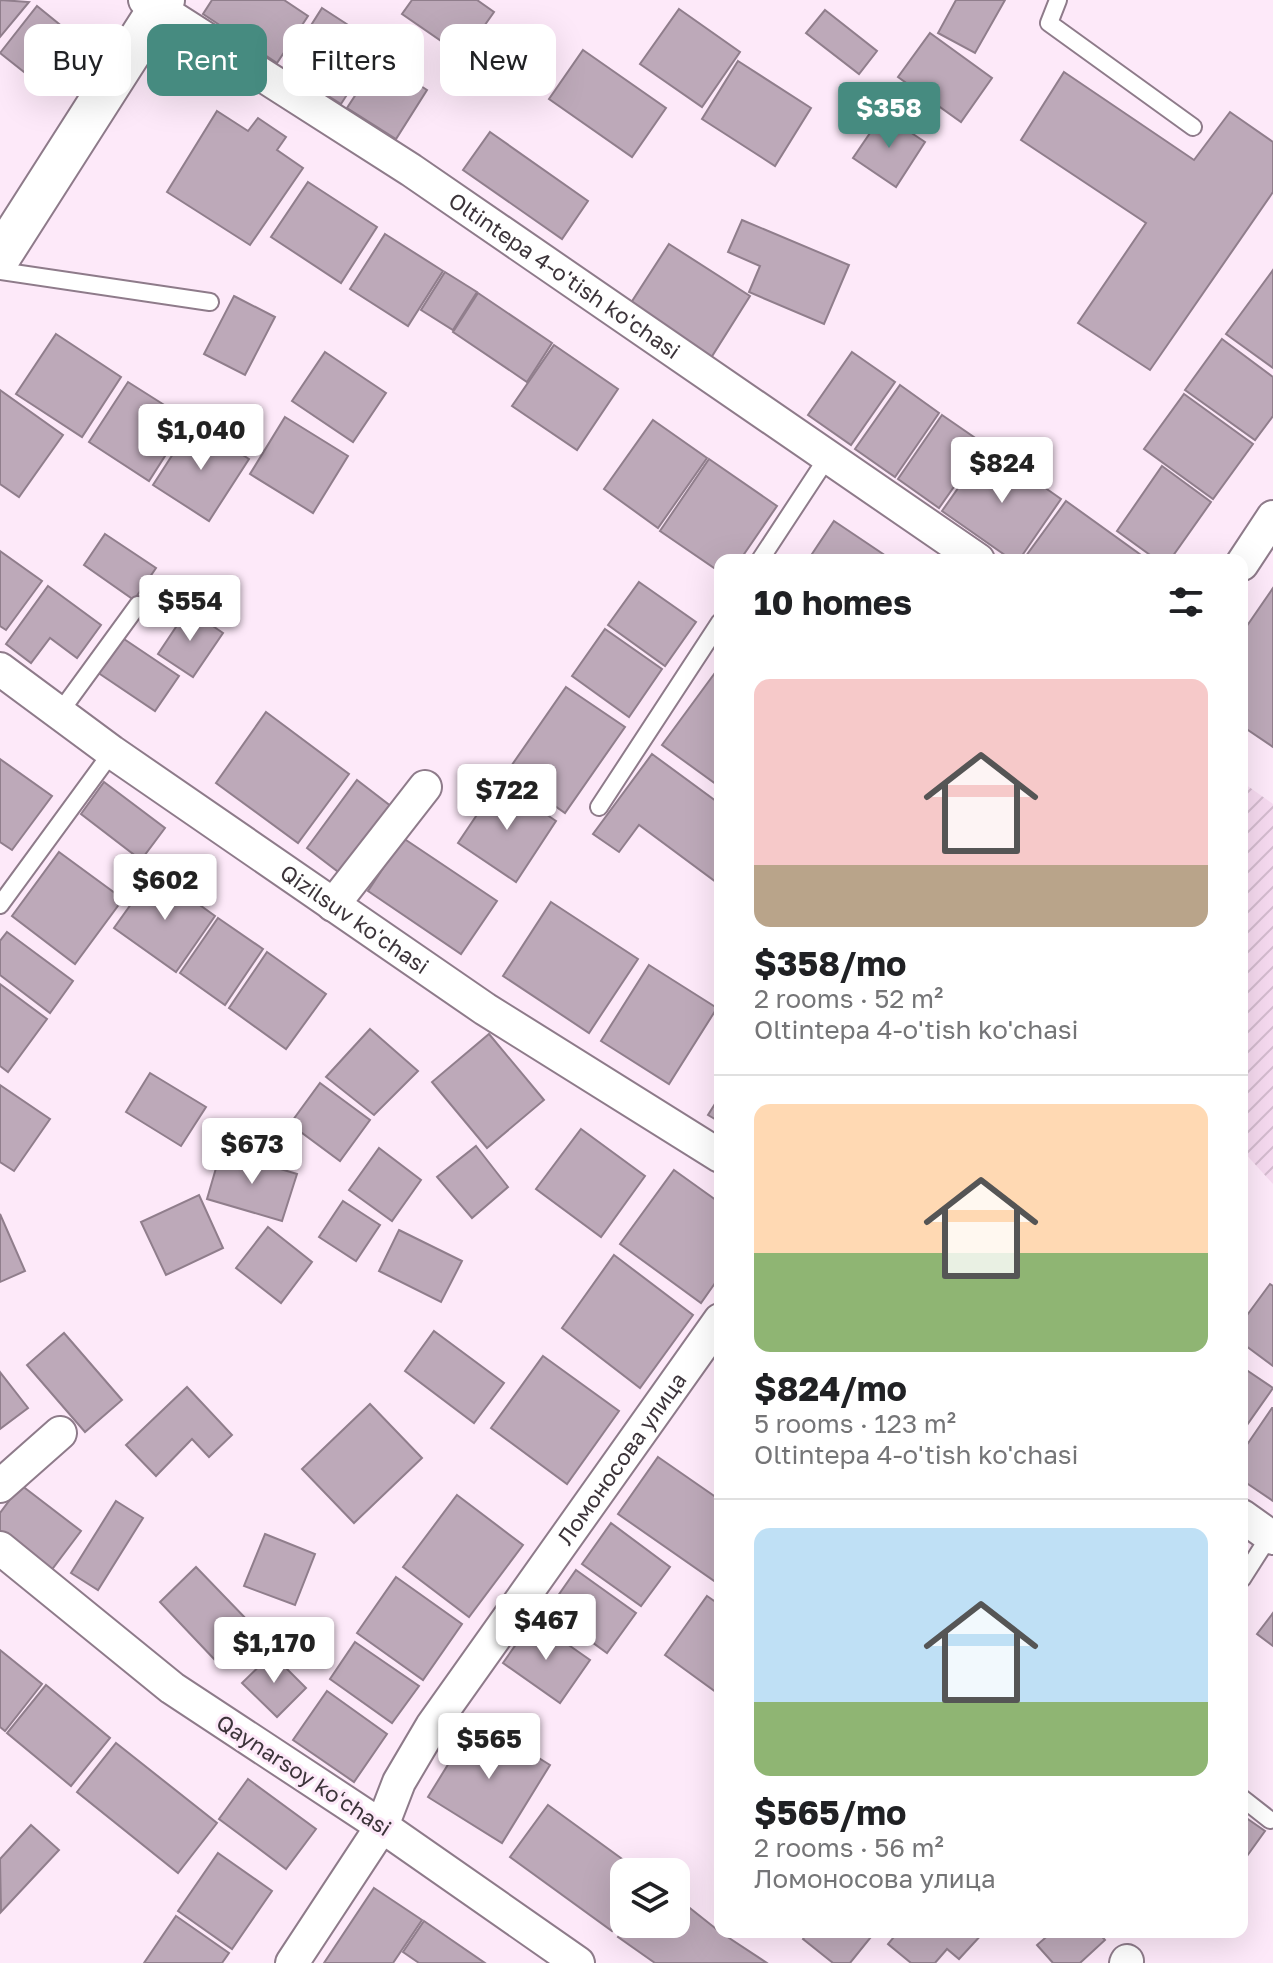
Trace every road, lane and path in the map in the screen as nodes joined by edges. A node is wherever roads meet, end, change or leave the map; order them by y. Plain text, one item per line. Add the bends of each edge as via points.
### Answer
1 (1058, 0) edge
2 (155, 3) edge
3 (1193, 127) dead end
4 (0, 257) edge
5 (0, 271) edge
6 (210, 302) dead end
7 (827, 458) junction
8 (1273, 517) edge
9 (764, 554) edge
10 (969, 554) edge
11 (1248, 555) edge
12 (138, 605) dead end
13 (714, 631) edge
14 (0, 669) edge
15 (60, 712) junction
16 (112, 752) junction
17 (425, 787) dead end
18 (599, 807) dead end
19 (0, 905) edge
20 (333, 905) junction
21 (714, 1152) edge
22 (714, 1328) edge
23 (60, 1433) dead end
24 (0, 1486) edge
25 (1248, 1520) edge
26 (1271, 1537) edge
27 (0, 1548) edge
28 (1248, 1570) edge
29 (1248, 1803) edge
30 (1270, 1820) dead end
31 (382, 1826) junction
32 (292, 1963) edge
33 (578, 1963) edge

1 - 3 lane via 1049,23
2 - 4 street
2 - 7 street, Oltintepa 4-o'tish ko'chasi via 411,170
5 - 6 lane
7 - 9 lane
7 - 10 street, Oltintepa 4-o'tish ko'chasi
8 - 11 street
12 - 15 lane
13 - 18 lane
14 - 15 street, Qizilsuv ko'chasi
15 - 16 street, Qizilsuv ko'chasi
16 - 19 lane
16 - 20 street, Qizilsuv ko'chasi
17 - 20 street
20 - 21 street, Qizilsuv ko'chasi via 485,1009
22 - 31 street, Ломоносова улица via 432,1726 399,1782
23 - 24 street
25 - 26 street
26 - 28 lane
27 - 31 street, Qaynarsoy koʻchasi via 172,1688
29 - 30 lane
31 - 32 street, Ломоносова улица
31 - 33 street, Qaynarsoy koʻchasi

